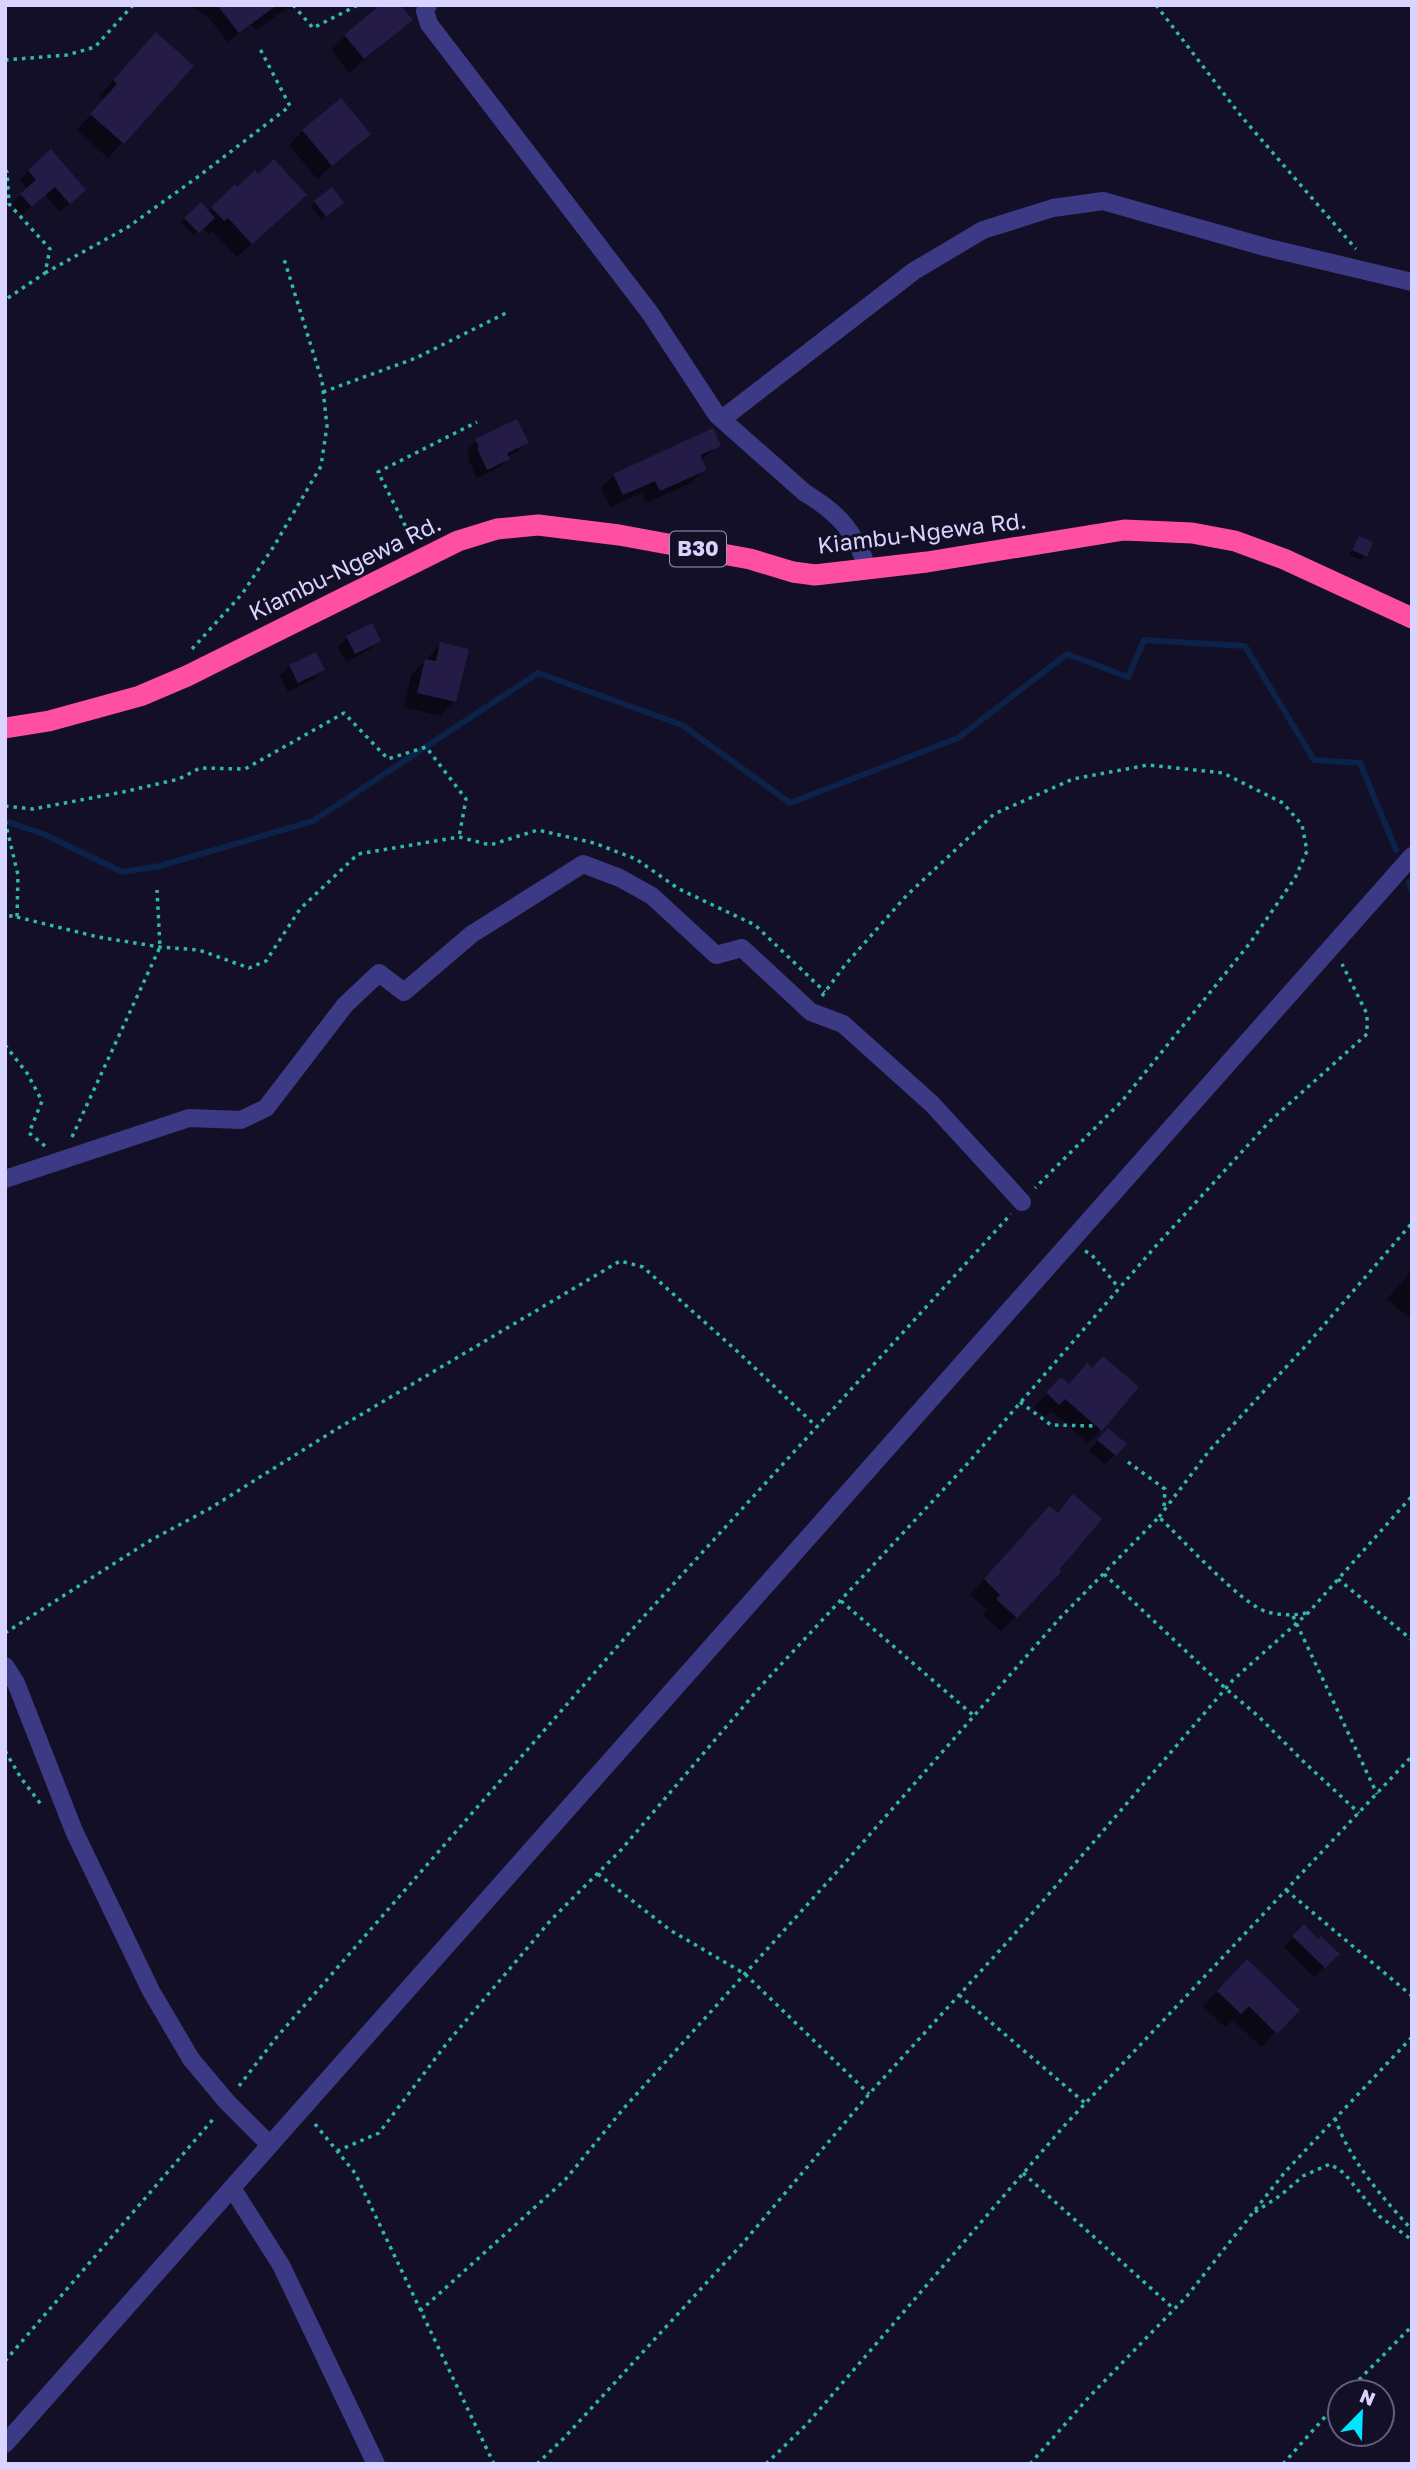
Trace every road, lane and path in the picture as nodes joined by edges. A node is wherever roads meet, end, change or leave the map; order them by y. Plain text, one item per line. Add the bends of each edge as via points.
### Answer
1 (133, 5) edge
2 (293, 5) edge
3 (358, 5) edge
4 (428, 5) edge
5 (1156, 5) edge
6 (259, 47) dead end
7 (5, 60) edge
8 (5, 170) edge
9 (284, 260) dead end
10 (45, 272) junction
11 (1363, 272) junction
12 (1412, 282) edge
13 (5, 300) edge
14 (506, 313) dead end
15 (323, 393) junction
16 (722, 419) junction
17 (477, 422) dead end
18 (422, 559) junction
19 (868, 570) junction
20 (1412, 618) edge
21 (190, 651) dead end
22 (5, 728) edge
23 (5, 806) edge
24 (5, 821) edge
25 (459, 837) junction
26 (1412, 856) edge
27 (157, 890) dead end
28 (5, 915) edge
29 (17, 917) junction
30 (1333, 945) junction
31 (160, 947) junction
32 (825, 992) junction
33 (811, 1012) junction
34 (5, 1045) edge
35 (61, 1160) junction
36 (5, 1179) edge
37 (1022, 1202) junction
38 (1412, 1223) edge
39 (1069, 1242) junction
40 (1119, 1287) junction
41 (1020, 1402) junction
42 (1096, 1426) dead end
43 (817, 1427) junction
44 (1128, 1462) dead end
45 (1412, 1496) edge
46 (1164, 1510) junction
47 (1159, 1517) junction
48 (1104, 1574) junction
49 (1338, 1579) junction
50 (841, 1601) junction
51 (1308, 1613) junction
52 (1293, 1616) junction
53 (1296, 1623) junction
54 (5, 1633) edge
55 (1412, 1640) edge
56 (5, 1666) edge
57 (1225, 1688) junction
58 (973, 1716) junction
59 (1412, 1756) edge
60 (1377, 1794) junction
61 (1359, 1813) junction
62 (597, 1873) junction
63 (1286, 1890) junction
64 (745, 1974) junction
65 (959, 1995) junction
66 (1412, 1996) edge
67 (1412, 2037) edge
68 (869, 2094) junction
69 (227, 2102) junction
70 (1085, 2104) junction
71 (302, 2109) junction
72 (1335, 2118) junction
73 (270, 2145) junction
74 (337, 2151) junction
75 (1023, 2173) junction
76 (232, 2188) junction
77 (1251, 2215) junction
78 (1412, 2230) edge
79 (1412, 2240) edge
80 (1174, 2309) junction
81 (421, 2311) junction
82 (1412, 2326) edge
83 (5, 2361) edge
84 (1361, 2378) edge
85 (1326, 2416) edge
86 (5, 2444) edge
87 (376, 2464) edge
88 (494, 2464) edge
89 (537, 2464) edge
90 (766, 2464) edge
91 (1030, 2464) edge
92 (1283, 2464) edge

1 - 7 path via 95,47
2 - 3 path via 313,28
4 - 16 street via 429,24 650,313
5 - 11 path via 1241,117 1365,259
6 - 10 path via 290,106 128,227
8 - 10 path via 9,204 50,248
9 - 15 path
10 - 13 path
11 - 12 street
11 - 16 street via 1102,201 1053,208 983,230 914,271
14 - 15 path via 416,358
15 - 21 path via 327,426 321,466 242,594
16 - 19 street via 852,532
17 - 18 path via 378,472
18 - 19 highway, Kiambu-Ngewa Rd. / B30 via 497,529 538,525 737,556 815,575
18 - 22 highway, Kiambu-Ngewa Rd. / B30 via 139,696
19 - 20 highway, Kiambu-Ngewa Rd. / B30 via 1124,530 1192,533 1236,541 1284,559
23 - 25 path via 33,809 122,792 179,779 200,768 245,769 344,713 388,759 426,747 466,799
24 - 29 path via 18,875
25 - 31 path via 358,854 300,909 266,961 249,968 199,950
25 - 32 path via 490,845 538,830 636,859 679,889 755,925
26 - 30 street
27 - 31 path
28 - 29 path
29 - 31 path
30 - 39 street
30 - 40 path via 1367,1014 1367,1034 1270,1121
31 - 35 path
32 - 33 path
32 - 37 path via 907,895 994,814 1073,779 1148,765 1223,773 1283,803 1302,825 1307,851 1295,878 1250,943 1122,1101
33 - 35 street via 742,948 716,955 652,896 583,864 472,934 404,992 379,973 345,1005 266,1108 241,1119 189,1118
33 - 37 street via 843,1024 932,1104
34 - 35 path via 42,1101 29,1133
35 - 36 street
37 - 43 path
38 - 46 path via 1209,1451
39 - 40 path via 1091,1254
39 - 71 street
40 - 41 path
41 - 42 path via 1051,1425
41 - 50 path
43 - 54 path via 643,1267 620,1261 151,1540
43 - 69 path via 276,2038
44 - 46 path via 1165,1489
45 - 49 path
46 - 47 path
47 - 48 path
47 - 52 path via 1241,1596 1265,1611
48 - 57 path
48 - 58 path
49 - 51 path
49 - 55 path
50 - 58 path
50 - 62 path
51 - 52 path
51 - 53 path
52 - 53 path
53 - 57 path
53 - 60 path
56 - 69 street via 16,1683 74,1831 151,1991 191,2059
57 - 61 path
57 - 65 path
58 - 64 path
59 - 60 path
60 - 61 path
61 - 63 path
62 - 64 path via 670,1930
62 - 74 path via 447,2043 379,2133
63 - 66 path
63 - 70 path
64 - 68 path
64 - 81 path via 565,2180
65 - 68 path
65 - 70 path
67 - 72 path
68 - 89 path via 709,2281
69 - 73 street
69 - 83 path
70 - 75 path
71 - 73 street
71 - 74 path
72 - 77 path
72 - 78 path via 1363,2168
73 - 76 street
74 - 81 path via 355,2173
75 - 80 path
75 - 90 path via 807,2424
76 - 86 street
76 - 87 street via 281,2265
77 - 79 path via 1303,2176 1330,2165 1344,2173 1379,2216
77 - 80 path
80 - 91 path
81 - 88 path
82 - 84 path
85 - 92 path

